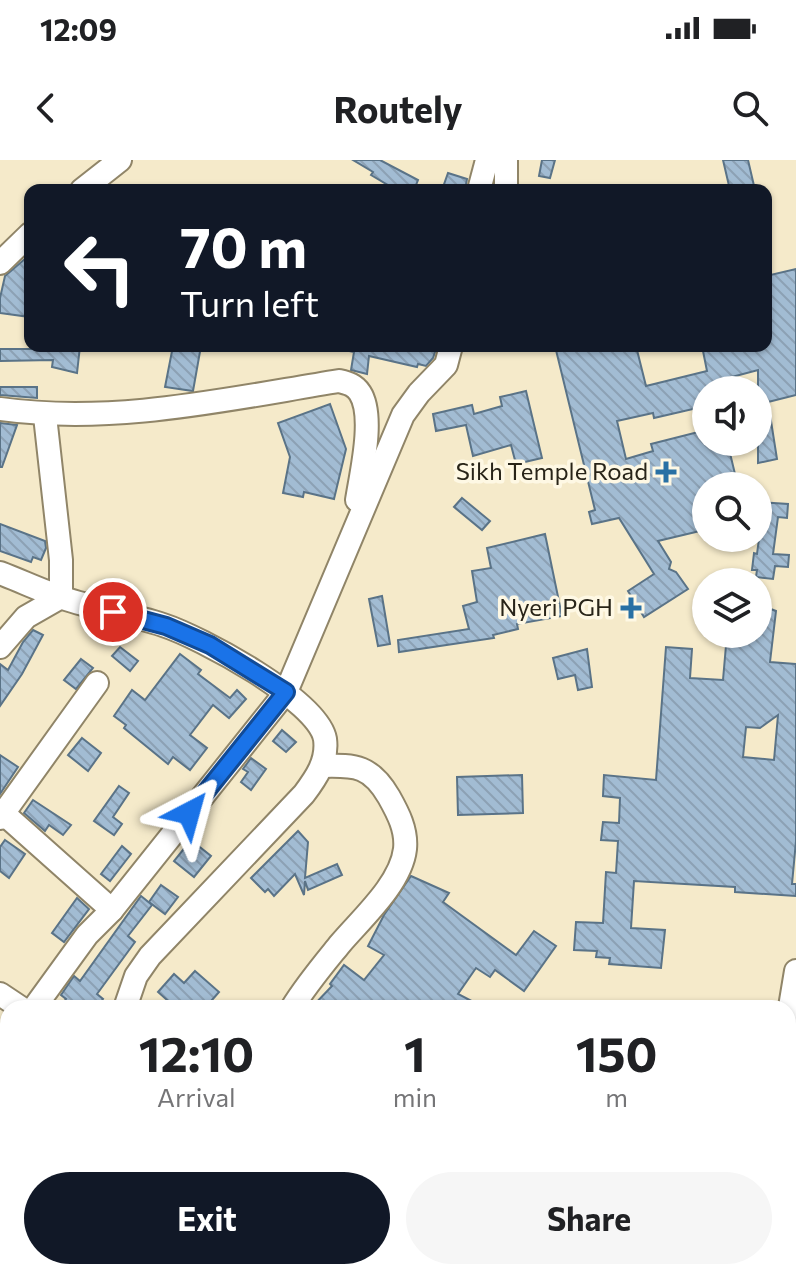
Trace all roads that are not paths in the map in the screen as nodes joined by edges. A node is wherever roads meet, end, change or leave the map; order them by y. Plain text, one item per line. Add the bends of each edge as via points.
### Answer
1 (120, 160) edge
2 (487, 160) edge
3 (506, 160) edge
4 (90, 184) edge
5 (481, 184) edge
6 (506, 184) edge
7 (24, 240) edge
8 (0, 263) edge
9 (449, 352) edge
10 (0, 409) edge
11 (45, 416) junction
12 (354, 529) junction
13 (0, 573) edge
14 (61, 597) junction
15 (26, 617) junction
16 (0, 624) edge
17 (0, 647) edge
18 (97, 683) dead end
19 (286, 692) junction
20 (323, 766) junction
21 (2, 815) edge
22 (112, 910) junction
23 (796, 971) edge
24 (40, 1000) edge
25 (128, 1000) edge
26 (298, 1000) edge
27 (791, 1000) edge

1 - 4 street
2 - 5 street
3 - 6 street
7 - 8 street
9 - 12 street via 446,365 403,415
10 - 11 street
11 - 12 street via 128,414 339,381 351,384 365,404 367,425
11 - 14 street
12 - 19 street
13 - 14 street
14 - 15 street
14 - 19 street via 166,626 210,645
15 - 16 street
15 - 17 street
18 - 21 street
19 - 20 street via 316,718 325,739
19 - 22 street
20 - 25 street via 304,794 150,956
20 - 26 street via 348,766 372,774 396,810 405,849 379,902
21 - 22 street
22 - 24 street
23 - 27 street

